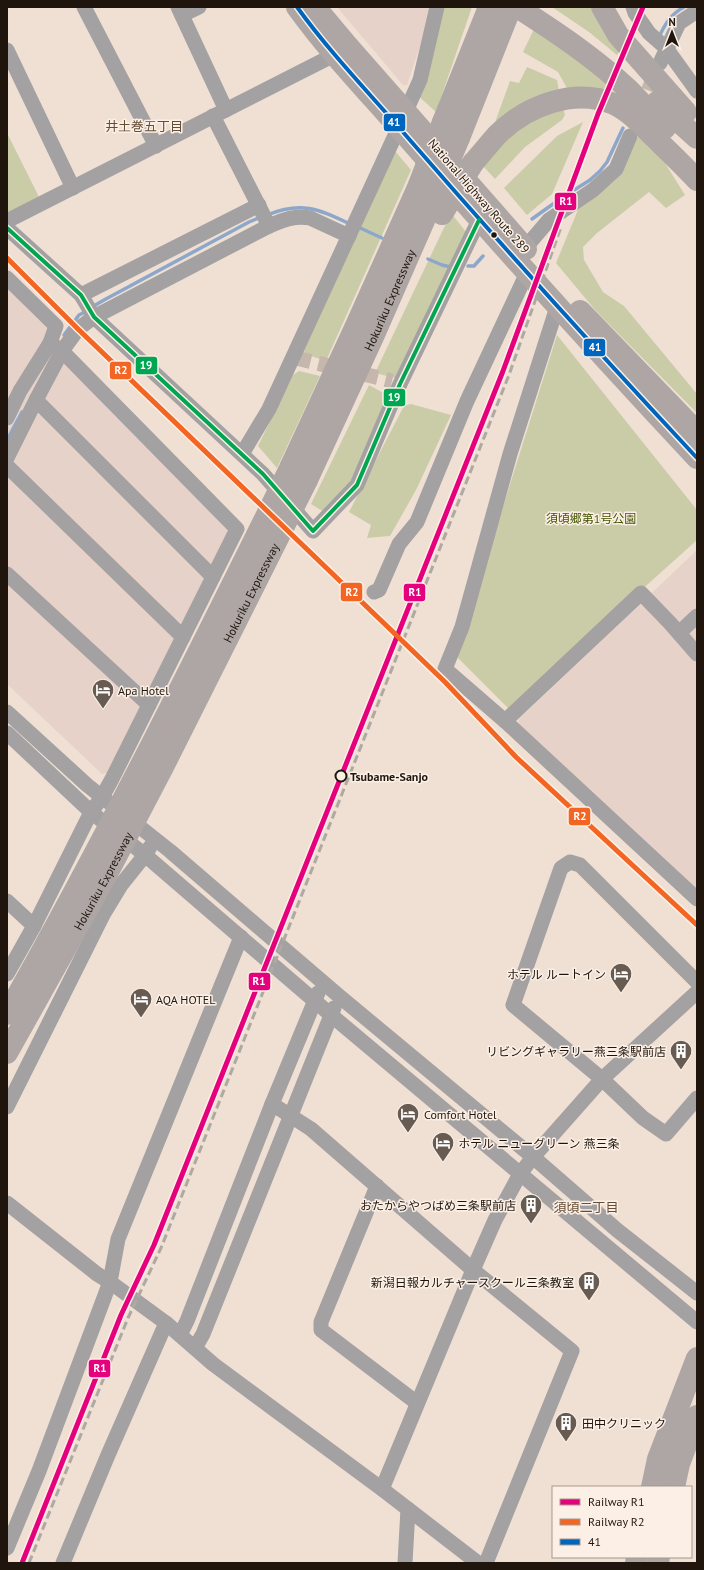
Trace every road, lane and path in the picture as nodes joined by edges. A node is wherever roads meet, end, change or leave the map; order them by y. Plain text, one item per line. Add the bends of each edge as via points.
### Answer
1 (84, 7) edge
2 (199, 7) edge
3 (297, 7) edge
4 (315, 7) edge
5 (437, 7) edge
6 (538, 7) edge
7 (602, 7) edge
8 (637, 9) edge
9 (696, 9) edge
10 (496, 10) edge
11 (180, 11) edge
12 (665, 47) junction
13 (7, 50) edge
14 (340, 50) junction
15 (660, 63) tunnel mouth
16 (697, 91) edge
17 (220, 113) junction
18 (402, 119) junction
19 (697, 124) edge
20 (630, 136) dead end
21 (697, 138) edge
22 (156, 146) junction
23 (697, 171) edge
24 (697, 180) edge
25 (73, 188) junction
26 (431, 200) junction
27 (264, 215) junction
28 (479, 220) junction
29 (7, 221) edge
30 (353, 227) junction
31 (7, 228) edge
32 (525, 248) junction
33 (527, 273) junction
34 (7, 278) edge
35 (82, 297) junction
36 (557, 307) junction
37 (92, 314) junction
38 (56, 347) junction
39 (660, 394) junction
40 (36, 400) junction
41 (7, 418) edge
42 (697, 425) edge
43 (697, 432) edge
44 (242, 454) junction
45 (7, 458) edge
46 (697, 458) edge
47 (7, 466) edge
48 (299, 473) junction
49 (7, 574) edge
50 (214, 577) junction
51 (374, 592) dead end
52 (697, 616) edge
53 (679, 633) junction
54 (183, 637) junction
55 (697, 654) edge
56 (149, 705) junction
57 (7, 712) edge
58 (505, 721) junction
59 (7, 733) edge
60 (102, 797) junction
61 (91, 812) junction
62 (155, 839) junction
63 (145, 855) junction
64 (697, 899) edge
65 (7, 901) edge
66 (34, 926) junction
67 (241, 937) junction
68 (7, 974) edge
69 (323, 982) junction
70 (697, 982) edge
71 (697, 992) edge
72 (339, 996) junction
73 (314, 1001) junction
74 (7, 1014) edge
75 (331, 1015) junction
76 (7, 1053) edge
77 (602, 1079) junction
78 (697, 1098) edge
79 (272, 1104) junction
80 (7, 1107) edge
81 (291, 1115) junction
82 (533, 1157) junction
83 (520, 1174) junction
84 (377, 1186) junction
85 (7, 1203) edge
86 (473, 1270) junction
87 (110, 1282) junction
88 (697, 1293) edge
89 (697, 1322) edge
90 (166, 1323) junction
91 (180, 1335) junction
92 (195, 1348) junction
93 (697, 1358) edge
94 (417, 1403) junction
95 (697, 1416) edge
96 (652, 1486) edge
97 (674, 1486) edge
98 (382, 1489) junction
99 (408, 1509) junction
100 (7, 1548) edge
101 (63, 1563) edge
102 (405, 1563) edge
103 (478, 1563) edge
104 (486, 1563) edge

1 - 22 street
2 - 11 street
3 - 14 highway, National Highway Route 289
4 - 14 highway, National Highway Route 289
5 - 18 street via 420,80
6 - 21 highway via 608,58
7 - 19 highway via 618,35
8 - 12 street via 649,33
9 - 12 street via 679,23
10 - 23 highway via 581,51 628,90 665,129
10 - 26 highway, Hokuriku Expressway, bridge via 459,138
10 - 26 highway, Hokuriku Expressway, bridge via 444,122
11 - 17 street
12 - 15 street
12 - 16 street
13 - 25 street
14 - 17 street
14 - 18 highway, National Highway Route 289
17 - 22 street
17 - 27 street
18 - 28 highway, National Highway Route 289
18 - 30 street
18 - 32 highway, National Highway Route 289
20 - 32 street via 616,169 593,190 549,220
22 - 25 street
24 - 26 highway, bridge via 630,114 614,104 597,99 565,99 547,102 515,120 473,163
25 - 29 street
26 - 48 highway, Hokuriku Expressway via 373,337
27 - 30 street via 303,216
27 - 35 street
27 - 37 street
28 - 33 highway, National Highway Route 289
28 - 44 street via 396,383 357,485 313,531
30 - 44 street via 295,357 269,409
31 - 35 street
32 - 39 highway, National Highway Route 289 via 564,294
33 - 36 highway, National Highway Route 289
33 - 51 street via 467,401 417,522 399,544 380,590
34 - 38 street via 56,326
35 - 37 street
36 - 46 highway, National Highway Route 289
36 - 58 street via 510,454 462,626 445,669
37 - 38 street
37 - 44 street
38 - 40 street
38 - 41 street via 20,391
38 - 50 street via 237,529
39 - 42 highway
39 - 43 highway, National Highway Route 289
40 - 45 street
40 - 50 street
47 - 54 street
48 - 74 highway, Hokuriku Expressway, bridge via 205,641 86,871
48 - 76 highway, Hokuriku Expressway, bridge via 222,651 106,876
49 - 56 street
50 - 54 street
52 - 53 street
53 - 55 street
53 - 58 street via 641,594
54 - 56 street
56 - 60 street
57 - 60 street
58 - 64 street
59 - 61 street
60 - 61 street
60 - 62 street
61 - 63 street
61 - 66 street
62 - 63 street
62 - 69 street
63 - 67 street
63 - 80 street via 121,885 104,913
65 - 66 street
66 - 68 street
67 - 73 street
67 - 87 street via 118,1239
69 - 72 street
69 - 73 street
70 - 77 street via 580,865 570,862 562,868 513,1005
71 - 77 street
72 - 75 street
72 - 82 street
73 - 75 street
73 - 79 street
75 - 81 street
75 - 83 street
77 - 78 street via 643,1118 666,1134
77 - 82 street
79 - 81 street
79 - 91 street
81 - 84 street
81 - 92 street via 203,1334
82 - 83 street
82 - 88 street
83 - 86 street via 495,1220
83 - 89 street
84 - 86 street
84 - 94 street via 321,1322 321,1330
85 - 87 street
86 - 94 street
86 - 104 street via 572,1351
87 - 90 street
87 - 100 street via 39,1471
90 - 91 street
90 - 101 street
91 - 92 street
92 - 98 street
93 - 96 highway via 658,1459
94 - 98 street
95 - 97 highway
98 - 99 street
99 - 102 street
99 - 103 street

